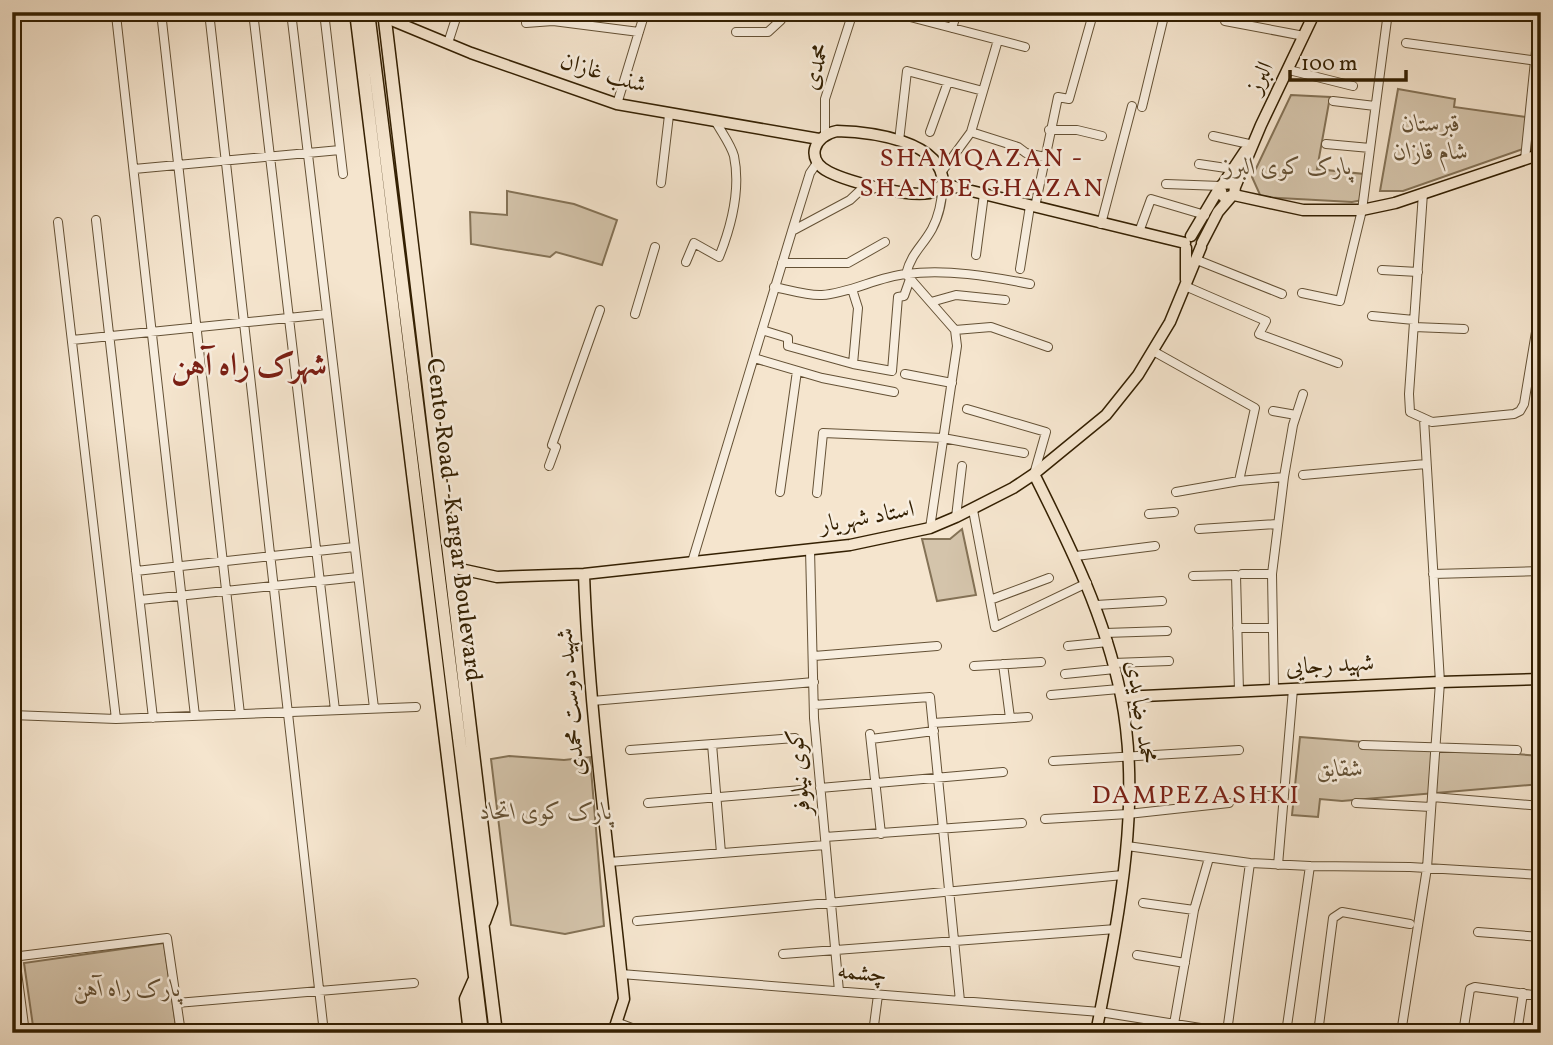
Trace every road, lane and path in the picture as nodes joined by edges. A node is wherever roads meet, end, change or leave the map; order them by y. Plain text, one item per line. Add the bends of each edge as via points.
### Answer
1 (136, 12) edge
2 (161, 12) edge
3 (209, 12) edge
4 (253, 12) edge
5 (291, 12) edge
6 (324, 12) edge
7 (356, 12) edge
8 (368, 12) edge
9 (458, 12) edge
10 (537, 12) edge
11 (645, 12) edge
12 (781, 12) edge
13 (853, 12) edge
14 (891, 12) edge
15 (957, 12) edge
16 (1165, 12) edge
17 (1225, 12) edge
18 (1315, 12) edge
19 (1388, 12) edge
20 (1540, 12) edge
21 (384, 14) edge
22 (1091, 22) dead end
23 (952, 28) junction
24 (639, 32) junction
25 (736, 32) dead end
26 (1304, 36) junction
27 (998, 40) junction
28 (448, 43) junction
29 (1406, 43) dead end
30 (1025, 47) dead end
31 (1538, 61) edge
32 (1289, 70) junction
33 (948, 82) junction
34 (1353, 86) dead end
35 (983, 91) junction
36 (1333, 101) dead end
37 (617, 104) junction
38 (1132, 106) dead end
39 (1375, 106) junction
40 (1142, 107) dead end
41 (669, 115) junction
42 (716, 122) junction
43 (1261, 125) junction
44 (1049, 130) junction
45 (930, 132) dead end
46 (971, 132) junction
47 (822, 136) junction
48 (1102, 136) dead end
49 (1213, 136) dead end
50 (900, 141) junction
51 (1249, 144) junction
52 (1326, 144) dead end
53 (1370, 148) junction
54 (340, 150) junction
55 (307, 153) junction
56 (1541, 154) edge
57 (270, 156) junction
58 (1045, 157) junction
59 (1525, 159) junction
60 (226, 160) junction
61 (817, 163) junction
62 (1199, 164) dead end
63 (178, 165) junction
64 (134, 169) junction
65 (1233, 169) junction
66 (943, 170) junction
67 (343, 174) dead end
68 (662, 183) dead end
69 (867, 184) junction
70 (943, 184) junction
71 (1166, 184) dead end
72 (1228, 190) junction
73 (1423, 193) junction
74 (984, 194) junction
75 (1032, 206) junction
76 (408, 209) junction
77 (1362, 210) junction
78 (393, 211) junction
79 (1205, 215) junction
80 (96, 220) dead end
81 (58, 222) dead end
82 (1101, 224) junction
83 (792, 230) junction
84 (1139, 233) junction
85 (885, 242) dead end
86 (1187, 243) junction
87 (1201, 245) junction
88 (655, 247) dead end
89 (976, 255) dead end
90 (1197, 260) junction
91 (686, 262) dead end
92 (782, 263) junction
93 (1020, 269) dead end
94 (1382, 270) dead end
95 (1418, 272) junction
96 (908, 276) junction
97 (1030, 284) dead end
98 (1185, 286) junction
99 (774, 287) junction
100 (852, 289) junction
101 (1302, 293) dead end
102 (1282, 294) dead end
103 (1005, 300) dead end
104 (931, 302) junction
105 (1541, 302) edge
106 (600, 310) dead end
107 (327, 314) junction
108 (635, 314) dead end
109 (1372, 316) dead end
110 (288, 318) junction
111 (243, 322) junction
112 (1414, 324) junction
113 (196, 327) junction
114 (1464, 329) dead end
115 (762, 330) junction
116 (955, 330) junction
117 (153, 332) junction
118 (110, 336) junction
119 (72, 340) junction
120 (1048, 347) dead end
121 (1153, 351) junction
122 (1537, 352) edge
123 (754, 358) junction
124 (1338, 363) dead end
125 (853, 364) junction
126 (797, 371) junction
127 (905, 374) dead end
128 (952, 383) junction
129 (894, 392) dead end
130 (1303, 394) dead end
131 (967, 410) dead end
132 (1273, 411) dead end
133 (1296, 415) junction
134 (1424, 419) junction
135 (943, 438) junction
136 (1024, 453) dead end
137 (1426, 464) junction
138 (549, 466) dead end
139 (962, 466) dead end
140 (1034, 474) junction
141 (1303, 475) dead end
142 (1284, 477) junction
143 (1239, 481) junction
144 (780, 492) dead end
145 (817, 492) dead end
146 (1176, 492) dead end
147 (973, 510) junction
148 (1174, 512) dead end
149 (1149, 514) dead end
150 (956, 517) junction
151 (1277, 524) junction
152 (930, 528) junction
153 (1199, 529) dead end
154 (355, 547) junction
155 (1155, 547) dead end
156 (810, 549) junction
157 (316, 551) junction
158 (1076, 556) junction
159 (271, 557) junction
160 (223, 562) junction
161 (692, 562) junction
162 (180, 566) junction
163 (452, 566) junction
164 (136, 571) junction
165 (1541, 571) edge
166 (584, 574) junction
167 (1242, 574) dead end
168 (1272, 574) junction
169 (1433, 574) junction
170 (1194, 576) dead end
171 (358, 577) junction
172 (1049, 578) dead end
173 (319, 582) junction
174 (1087, 583) junction
175 (275, 586) junction
176 (226, 591) junction
177 (182, 596) junction
178 (140, 600) junction
179 (990, 600) junction
180 (1163, 601) dead end
181 (1096, 605) junction
182 (1237, 628) junction
183 (1268, 628) dead end
184 (1167, 631) dead end
185 (1107, 638) junction
186 (937, 646) dead end
187 (1068, 646) dead end
188 (814, 656) junction
189 (1169, 661) dead end
190 (1041, 662) dead end
191 (1003, 664) junction
192 (974, 666) dead end
193 (1114, 666) junction
194 (1065, 674) dead end
195 (1541, 679) edge
196 (814, 682) junction
197 (1440, 682) junction
198 (1293, 689) junction
199 (1275, 690) junction
200 (1239, 692) junction
201 (1121, 693) junction
202 (1051, 695) dead end
203 (592, 701) junction
204 (814, 705) junction
205 (416, 707) dead end
206 (374, 708) junction
207 (335, 710) junction
208 (289, 712) junction
209 (240, 714) junction
210 (12, 715) edge
211 (195, 716) junction
212 (1028, 717) dead end
213 (153, 718) junction
214 (1010, 718) junction
215 (116, 719) junction
216 (933, 727) junction
217 (795, 737) dead end
218 (712, 744) junction
219 (1363, 745) dead end
220 (1435, 747) junction
221 (630, 750) dead end
222 (1238, 750) dead end
223 (1517, 750) dead end
224 (1128, 755) junction
225 (1054, 761) dead end
226 (1003, 772) dead end
227 (938, 778) junction
228 (876, 783) junction
229 (820, 788) junction
230 (802, 790) dead end
231 (1254, 795) dead end
232 (717, 797) junction
233 (1284, 797) junction
234 (1432, 797) junction
235 (648, 803) dead end
236 (1229, 803) dead end
237 (1356, 803) dead end
238 (1541, 806) edge
239 (1431, 807) junction
240 (1128, 814) junction
241 (1045, 819) dead end
242 (1022, 822) dead end
243 (943, 830) junction
244 (881, 834) junction
245 (825, 841) junction
246 (1128, 845) junction
247 (721, 853) junction
248 (1209, 858) junction
249 (609, 862) junction
250 (1250, 863) junction
251 (1278, 865) junction
252 (1310, 866) junction
253 (1427, 868) junction
254 (1541, 875) edge
255 (1124, 876) junction
256 (950, 892) junction
257 (831, 903) junction
258 (1143, 903) dead end
259 (1194, 910) junction
260 (637, 921) dead end
261 (1410, 924) dead end
262 (483, 926) junction
263 (1116, 929) junction
264 (1478, 932) dead end
265 (1541, 937) edge
266 (954, 942) junction
267 (836, 951) junction
268 (783, 954) dead end
269 (1137, 956) dead end
270 (14, 957) edge
271 (1185, 963) junction
272 (621, 974) junction
273 (475, 977) junction
274 (491, 981) junction
275 (414, 984) dead end
276 (320, 991) junction
277 (839, 991) junction
278 (1523, 993) junction
279 (878, 995) junction
280 (1541, 996) edge
281 (960, 1001) junction
282 (177, 1003) junction
283 (1100, 1012) junction
284 (1174, 1024) junction
285 (615, 1027) edge
286 (1229, 1032) edge
287 (25, 1033) edge
288 (181, 1033) edge
289 (324, 1033) edge
290 (470, 1033) edge
291 (482, 1033) edge
292 (496, 1033) edge
293 (505, 1033) edge
294 (645, 1033) edge
295 (875, 1033) edge
296 (1097, 1033) edge
297 (1286, 1033) edge
298 (1318, 1033) edge
299 (1401, 1033) edge
300 (1464, 1033) edge
301 (1517, 1033) edge

1 - 64 street via 116,15
2 - 63 street
3 - 60 street
4 - 57 street
5 - 55 street
6 - 54 street
7 - 273 highway, Cento Road - Kargar Boulevard
8 - 78 highway, Cento Road - Kargar Boulevard
9 - 28 street
10 - 24 street via 530,23 553,21
11 - 24 street
12 - 25 street via 781,20 768,32
13 - 47 street, محمدی via 825,99
14 - 23 street
15 - 23 street
16 - 40 street
17 - 26 street via 1225,22
18 - 26 main road, البرز
19 - 39 street
20 - 31 street
21 - 28 main road, شنب غازان
21 - 76 highway
22 - 44 street via 1069,99 1058,97
23 - 27 street
24 - 37 street
26 - 32 main road, البرز
27 - 30 street
27 - 35 street
28 - 37 main road, شنب غازان
29 - 31 street
31 - 59 street
32 - 34 street
32 - 43 main road, البرز
33 - 35 street
33 - 45 street
33 - 50 street via 907,71
35 - 46 street
36 - 39 street
37 - 41 main road, شنب غازان
38 - 82 street
39 - 53 street
41 - 42 main road, شنب غازان
41 - 68 street
42 - 47 main road, شنب غازان
42 - 91 street via 734,154 731,228 719,257 694,243
43 - 51 main road, البرز
43 - 72 main road, البرز
44 - 48 street
44 - 58 street
46 - 58 street
46 - 66 street
47 - 50 main road, شنب غازان via 862,132
47 - 61 main road via 814,153
49 - 51 street
50 - 66 main road, شنب غازان via 932,157
51 - 65 main road, البرز
52 - 53 street
53 - 77 street
54 - 55 street
54 - 67 street
55 - 57 street
55 - 107 street
56 - 59 main road
57 - 60 street
57 - 110 street
58 - 75 street
59 - 73 main road
60 - 63 street
60 - 111 street
61 - 69 main road via 828,172
61 - 83 street
62 - 65 street
63 - 64 street
63 - 113 street
64 - 117 street
65 - 72 main road, البرز
66 - 70 main road
69 - 70 main road via 914,194 934,192
69 - 83 street via 850,200
70 - 74 main road
70 - 96 street via 942,205 933,228 914,251
71 - 72 street
72 - 77 main road via 1303,210
72 - 79 main road, البرز
72 - 87 main road, البرز
73 - 77 main road
73 - 95 street
74 - 75 main road
74 - 89 street
75 - 82 main road
75 - 93 street
76 - 78 highway
76 - 163 highway
77 - 101 street via 1340,301
78 - 262 highway, Cento Road - Kargar Boulevard
79 - 84 street via 1151,199
79 - 86 main road, البرز
80 - 118 street
81 - 119 street
82 - 84 main road
83 - 92 street
84 - 86 main road
85 - 92 street via 848,263
86 - 87 main road via 1194,253
86 - 98 main road, استاد شهریار
87 - 90 main road, استاد شهریار
88 - 108 street
90 - 98 main road, استاد شهریار
90 - 102 street
92 - 99 street
94 - 95 street
95 - 112 street
96 - 97 street via 984,275
96 - 100 street
96 - 104 street
96 - 125 street via 904,296 898,297 892,371
98 - 121 main road, استاد شهریار
98 - 124 street via 1266,321 1259,334
99 - 100 street via 820,296
99 - 115 street
100 - 125 street via 858,307
103 - 104 street via 956,295
104 - 116 street
105 - 122 street
106 - 138 street via 552,445 556,447
107 - 110 street
107 - 154 street
109 - 112 street
110 - 111 street
110 - 157 street
111 - 113 street
111 - 159 street
112 - 114 street
112 - 134 street via 1410,412
113 - 117 street
113 - 160 street
115 - 123 street
115 - 125 street via 788,338 788,346
116 - 120 street via 991,327
116 - 128 street
117 - 118 street
117 - 162 street
118 - 119 street
118 - 164 street
119 - 215 street
121 - 140 main road, استاد شهریار via 1106,415
121 - 143 street via 1255,408
122 - 134 street via 1520,411 1432,422
123 - 126 street
123 - 161 street
126 - 129 street
126 - 144 street
127 - 128 street
128 - 135 street
130 - 133 street
131 - 140 street via 1046,432
132 - 133 street
133 - 142 street
134 - 137 street
135 - 136 street
135 - 145 street via 823,433
135 - 152 street
137 - 141 street
137 - 169 street
139 - 150 street
140 - 147 main road, استاد شهریار
140 - 158 main road, محمد رضا یدی
142 - 143 street
142 - 151 street
143 - 146 street
147 - 150 main road, استاد شهریار
147 - 179 street
148 - 149 street
150 - 152 main road, استاد شهریار
151 - 153 street
151 - 168 street
152 - 156 main road, استاد شهریار
154 - 157 street
154 - 171 street
155 - 158 street
156 - 161 main road, استاد شهریار
156 - 188 street, کوی نیلوفر
157 - 159 street
157 - 173 street
158 - 174 main road, محمد رضا یدی
159 - 160 street
159 - 175 street
160 - 162 street
160 - 176 street
161 - 166 main road, استاد شهریار
162 - 164 street
162 - 177 street
163 - 166 main road, استاد شهریار via 497,577
163 - 262 highway via 491,903
164 - 178 street
165 - 169 street
166 - 203 main road, شهید دوست محمدی
167 - 168 street
168 - 199 street
169 - 197 street
170 - 182 street via 1236,575
171 - 173 street
171 - 206 street
172 - 179 street
173 - 175 street
173 - 207 street
174 - 179 street via 995,627
174 - 181 main road, محمد رضا یدی
175 - 176 street
175 - 208 street
176 - 177 street
176 - 209 street
177 - 178 street
177 - 211 street
178 - 213 street
180 - 181 street
181 - 185 main road, محمد رضا یدی
182 - 183 street
182 - 200 street
184 - 185 street
185 - 187 street
185 - 193 main road, محمد رضا یدی
186 - 188 street
188 - 196 street, کوی نیلوفر
189 - 193 street
190 - 191 street
191 - 192 street
191 - 214 street
193 - 194 street
193 - 201 main road, محمد رضا یدی
195 - 197 main road, شهید رجایی
196 - 203 street
196 - 204 street, کوی نیلوفر
197 - 198 main road, شهید رجایی
197 - 220 street
198 - 199 main road, شهید رجایی
198 - 233 street
199 - 200 main road, شهید رجایی
200 - 201 main road, شهید رجایی
201 - 202 street
201 - 224 main road, محمد رضا یدی
203 - 249 main road, شهید دوست محمدی
204 - 216 street via 930,696
204 - 229 street, کوی نیلوفر
205 - 206 street
206 - 207 street
207 - 208 street
208 - 209 street
208 - 276 street
209 - 211 street
210 - 215 street
211 - 213 street
212 - 214 street
213 - 215 street
214 - 216 street
216 - 227 street
216 - 228 street via 870,736
217 - 218 street
218 - 221 street
218 - 232 street
219 - 220 street
220 - 223 street
220 - 234 street
222 - 224 street
224 - 225 street
224 - 240 main road, محمد رضا یدی
226 - 227 street
227 - 228 street
227 - 243 street
228 - 229 street
228 - 244 street
229 - 245 street, کوی نیلوفر
230 - 232 street
231 - 233 street
232 - 235 street
232 - 247 street
233 - 251 street
234 - 238 street
234 - 239 street
236 - 240 street
237 - 239 street
239 - 253 street
240 - 241 street
240 - 246 main road, محمد رضا یدی
242 - 243 street
243 - 244 street
243 - 256 street
244 - 245 street
245 - 247 street
245 - 257 street, کوی نیلوفر
246 - 248 street
246 - 255 main road, محمد رضا یدی
247 - 249 street
248 - 250 street
248 - 259 street
249 - 272 main road, شهید دوست محمدی
250 - 251 street
250 - 286 street
251 - 252 street
252 - 253 street
252 - 297 street
253 - 254 street
253 - 299 street
255 - 256 street
255 - 263 main road, محمد رضا یدی
256 - 257 street
256 - 266 street
257 - 260 street
257 - 267 street, کوی نیلوفر
258 - 259 street
259 - 271 street
261 - 298 street via 1342,912 1333,918
262 - 274 highway, Cento Road - Kargar Boulevard
263 - 266 street
263 - 283 main road, محمد رضا یدی
264 - 265 street
266 - 267 street
266 - 281 street
267 - 268 street
267 - 277 street, کوی نیلوفر
269 - 271 street
270 - 282 street via 167,938
270 - 287 street
271 - 284 street
272 - 277 street, چشمه
272 - 285 main road, شهید دوست محمدی via 624,999
273 - 290 highway via 467,999
273 - 291 highway, Cento Road - Kargar Boulevard
274 - 292 highway, Cento Road - Kargar Boulevard
274 - 293 highway
275 - 276 street
276 - 282 street
276 - 289 street
277 - 279 street, چشمه
278 - 280 street
278 - 300 street via 1470,989
278 - 301 street
279 - 281 street, چشمه
279 - 295 street
281 - 283 street, چشمه
282 - 288 street
283 - 284 street, چشمه
283 - 296 main road, محمد رضا یدی
284 - 286 street, چشمه
285 - 294 street

